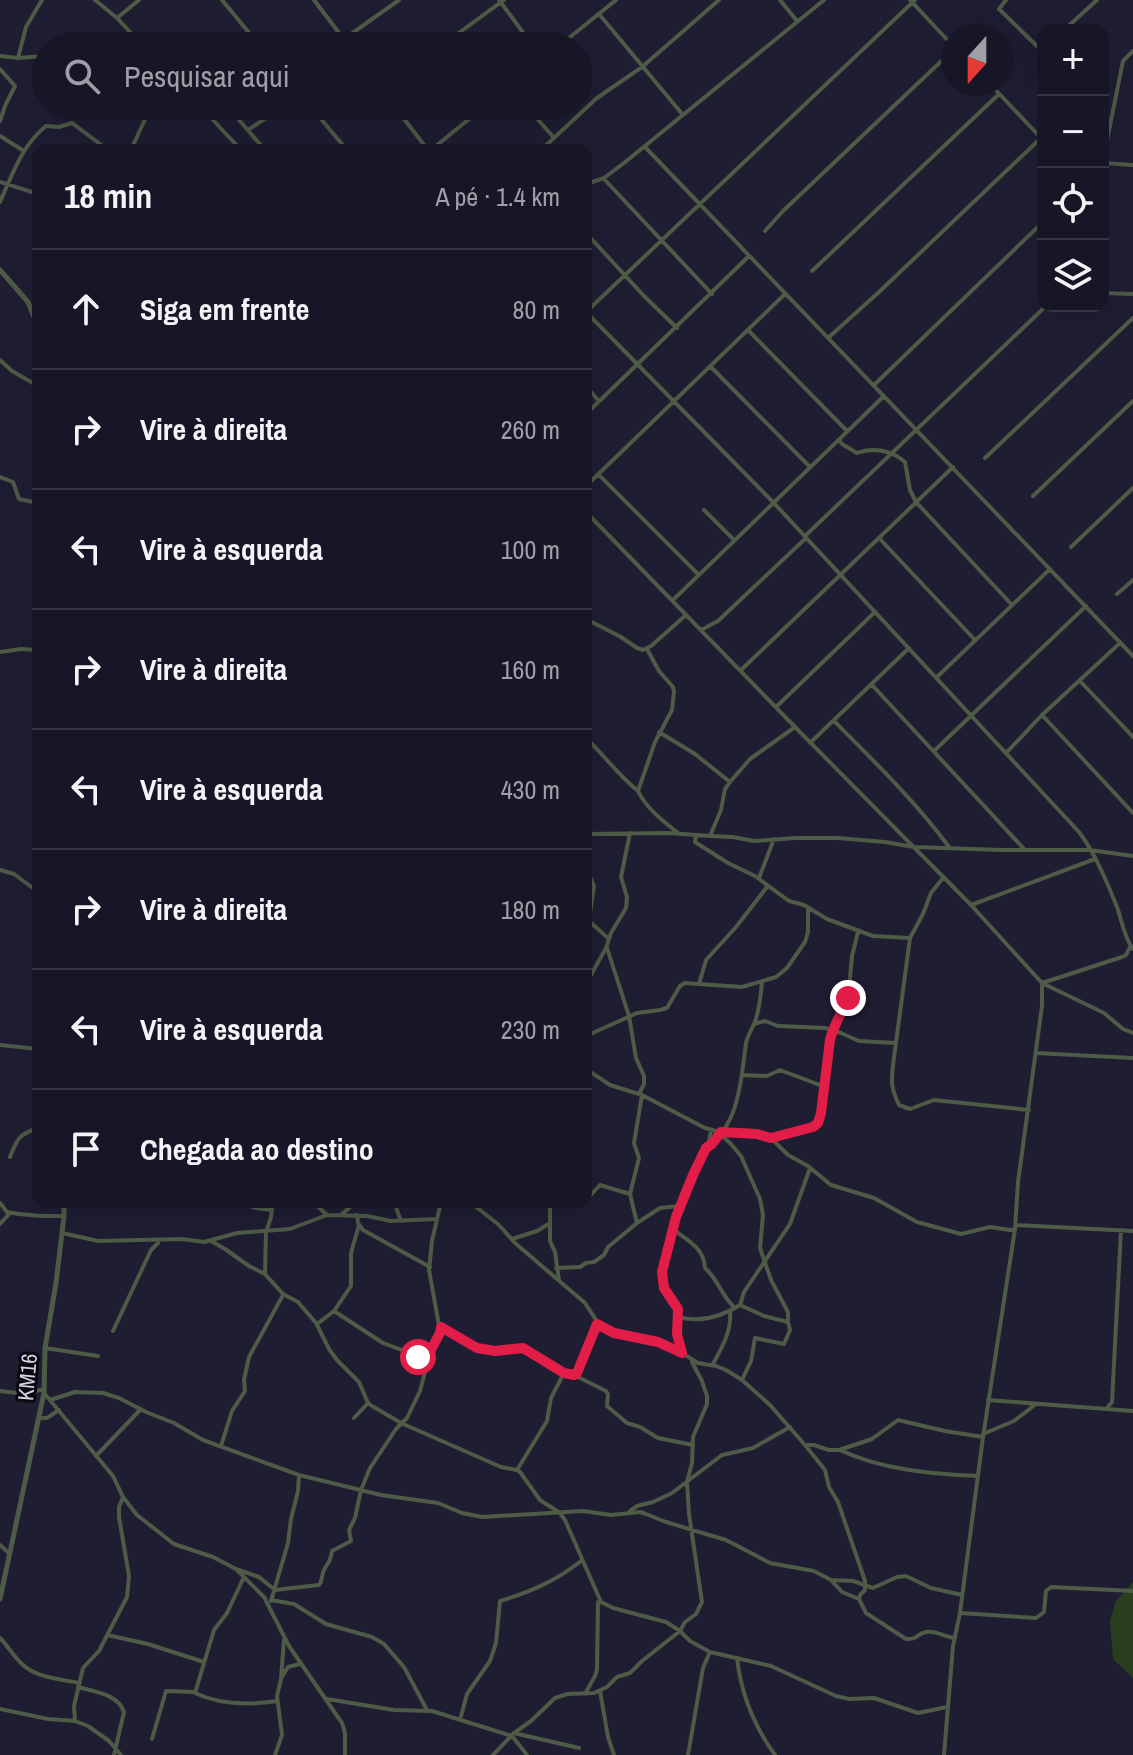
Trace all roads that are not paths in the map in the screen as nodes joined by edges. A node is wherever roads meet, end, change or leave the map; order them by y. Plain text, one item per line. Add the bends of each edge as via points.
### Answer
1 (42, 0) edge
2 (95, 0) edge
3 (139, 0) edge
4 (222, 0) edge
5 (314, 0) edge
6 (397, 0) edge
7 (616, 0) edge
8 (719, 0) edge
9 (780, 0) edge
10 (824, 0) edge
11 (1006, 0) edge
12 (1097, 0) edge
13 (501, 1) edge
14 (912, 1) edge
15 (599, 14) junction
16 (117, 18) junction
17 (797, 21) junction
18 (1071, 24) edge
19 (130, 32) edge
20 (248, 32) edge
21 (339, 32) edge
22 (354, 32) edge
23 (460, 32) edge
24 (523, 32) edge
25 (576, 32) edge
26 (941, 34) edge
27 (1037, 46) edge
28 (1133, 51) edge
29 (0, 56) edge
30 (32, 57) edge
31 (18, 58) junction
32 (941, 60) edge
33 (642, 67) junction
34 (0, 69) edge
35 (997, 96) edge
36 (1001, 96) edge
37 (592, 104) edge
38 (683, 115) junction
39 (145, 120) edge
40 (213, 120) edge
41 (239, 120) edge
42 (263, 120) edge
43 (322, 120) edge
44 (405, 120) edge
45 (468, 120) edge
46 (538, 120) edge
47 (574, 120) edge
48 (0, 121) edge
49 (248, 130) junction
50 (1109, 131) edge
51 (1037, 134) edge
52 (0, 136) edge
53 (554, 138) junction
54 (100, 144) edge
55 (134, 144) edge
56 (235, 144) edge
57 (260, 144) edge
58 (342, 144) edge
59 (425, 144) edge
60 (438, 144) edge
61 (548, 144) edge
62 (1037, 144) edge
63 (645, 147) junction
64 (24, 151) junction
65 (1109, 162) edge
66 (1133, 165) edge
67 (604, 178) junction
68 (0, 182) edge
69 (592, 182) edge
70 (8, 185) junction
71 (32, 192) edge
72 (0, 202) edge
73 (699, 204) junction
74 (1037, 228) edge
75 (765, 231) dead end
76 (592, 239) edge
77 (662, 239) junction
78 (749, 256) junction
79 (0, 270) edge
80 (812, 271) dead end
81 (625, 275) junction
82 (1109, 293) edge
83 (712, 294) junction
84 (785, 294) junction
85 (1133, 294) edge
86 (592, 306) edge
87 (32, 308) edge
88 (1040, 312) edge
89 (592, 318) edge
90 (1133, 318) edge
91 (677, 328) junction
92 (748, 330) junction
93 (828, 338) junction
94 (0, 360) edge
95 (637, 364) junction
96 (709, 365) junction
97 (32, 383) edge
98 (874, 385) junction
99 (592, 393) edge
100 (884, 396) junction
101 (673, 400) junction
102 (599, 401) junction
103 (1133, 401) edge
104 (592, 408) edge
105 (917, 430) junction
106 (847, 432) junction
107 (839, 440) junction
108 (894, 453) junction
109 (985, 458) dead end
110 (809, 466) junction
111 (953, 467) junction
112 (598, 474) junction
113 (0, 477) edge
114 (592, 480) edge
115 (1133, 488) edge
116 (1033, 496) dead end
117 (32, 502) edge
118 (773, 502) junction
119 (916, 502) junction
120 (704, 510) dead end
121 (592, 518) edge
122 (805, 537) junction
123 (879, 538) junction
124 (734, 540) junction
125 (1071, 547) dead end
126 (1050, 568) junction
127 (841, 574) junction
128 (699, 575) junction
129 (1133, 580) edge
130 (1117, 594) dead end
131 (673, 600) junction
132 (1012, 605) junction
133 (1086, 606) junction
134 (875, 611) junction
135 (686, 615) junction
136 (592, 622) edge
137 (701, 630) junction
138 (975, 640) junction
139 (1120, 643) junction
140 (909, 648) junction
141 (647, 649) junction
142 (32, 650) edge
143 (0, 652) edge
144 (1133, 656) edge
145 (741, 670) junction
146 (936, 678) junction
147 (1080, 681) junction
148 (872, 685) junction
149 (776, 707) junction
150 (972, 715) junction
151 (1042, 715) junction
152 (834, 721) junction
153 (795, 727) junction
154 (659, 732) junction
155 (1133, 737) edge
156 (811, 742) junction
157 (592, 744) edge
158 (934, 751) junction
159 (1007, 752) junction
160 (730, 782) junction
161 (638, 791) junction
162 (1133, 813) edge
163 (630, 833) junction
164 (678, 833) junction
165 (592, 834) edge
166 (696, 835) junction
167 (710, 836) junction
168 (774, 839) junction
169 (914, 847) junction
170 (949, 847) junction
171 (1025, 850) junction
172 (1090, 850) junction
173 (1133, 856) edge
174 (1095, 859) junction
175 (0, 870) edge
176 (943, 878) junction
177 (758, 879) junction
178 (767, 887) junction
179 (32, 888) edge
180 (971, 905) junction
181 (808, 908) junction
182 (592, 924) edge
183 (858, 932) junction
184 (910, 938) junction
185 (609, 939) junction
186 (606, 948) junction
187 (1132, 948) edge
188 (592, 973) edge
189 (762, 982) junction
190 (1042, 983) junction
191 (699, 984) junction
192 (629, 1016) junction
193 (754, 1024) junction
194 (832, 1031) junction
195 (1130, 1032) edge
196 (592, 1033) edge
197 (1132, 1039) edge
198 (896, 1043) junction
199 (0, 1045) edge
200 (32, 1048) edge
201 (1036, 1053) junction
202 (1133, 1058) edge
203 (592, 1073) edge
204 (742, 1075) junction
205 (825, 1087) junction
206 (641, 1095) junction
207 (1029, 1110) junction
208 (32, 1130) edge
209 (711, 1130) junction
210 (720, 1133) junction
211 (771, 1138) junction
212 (706, 1148) junction
213 (10, 1157) dead end
214 (810, 1168) junction
215 (592, 1194) edge
216 (630, 1194) junction
217 (0, 1203) edge
218 (680, 1206) junction
219 (64, 1208) edge
220 (256, 1208) edge
221 (319, 1208) edge
222 (349, 1208) edge
223 (396, 1208) edge
224 (439, 1208) edge
225 (478, 1208) edge
226 (550, 1208) edge
227 (272, 1210) joint
228 (10, 1213) junction
229 (327, 1215) junction
230 (341, 1215) junction
231 (357, 1215) junction
232 (64, 1216) junction
233 (436, 1219) junction
234 (401, 1221) junction
235 (550, 1223) junction
236 (637, 1223) junction
237 (0, 1224) edge
238 (359, 1225) junction
239 (1015, 1227) junction
240 (673, 1229) junction
241 (1121, 1230) junction
242 (1133, 1231) edge
243 (266, 1232) junction
244 (62, 1233) junction
245 (511, 1239) junction
246 (160, 1241) junction
247 (211, 1241) junction
248 (766, 1262) junction
249 (430, 1267) junction
250 (556, 1268) junction
251 (265, 1274) junction
252 (560, 1282) junction
253 (283, 1294) junction
254 (735, 1308) junction
255 (334, 1311) junction
256 (679, 1317) junction
257 (788, 1322) junction
258 (317, 1324) junction
259 (597, 1324) junction
260 (441, 1327) junction
261 (113, 1331) dead end
262 (45, 1348) junction
263 (682, 1353) junction
264 (98, 1356) dead end
265 (426, 1359) junction
266 (691, 1360) junction
267 (713, 1365) junction
268 (564, 1373) junction
269 (574, 1375) junction
270 (742, 1380) junction
271 (0, 1391) edge
272 (44, 1391) junction
273 (50, 1400) junction
274 (988, 1400) junction
275 (1112, 1402) junction
276 (368, 1403) junction
277 (1036, 1404) junction
278 (141, 1409) junction
279 (1106, 1409) junction
280 (59, 1410) junction
281 (1116, 1410) junction
282 (1133, 1411) edge
283 (39, 1418) junction
284 (354, 1418) dead end
285 (401, 1423) junction
286 (790, 1427) junction
287 (983, 1435) junction
288 (693, 1445) junction
289 (805, 1445) junction
290 (221, 1446) junction
291 (839, 1450) junction
292 (96, 1456) junction
293 (517, 1470) junction
294 (299, 1475) junction
295 (978, 1476) junction
296 (687, 1482) junction
297 (361, 1490) junction
298 (123, 1497) junction
299 (560, 1513) junction
300 (628, 1513) junction
301 (691, 1529) junction
302 (0, 1545) edge
303 (9, 1553) junction
304 (581, 1561) junction
305 (236, 1569) junction
306 (3, 1572) edge
307 (244, 1577) junction
308 (831, 1580) junction
309 (865, 1585) junction
310 (275, 1590) junction
311 (1133, 1591) edge
312 (962, 1595) junction
313 (0, 1599) edge
314 (598, 1599) junction
315 (859, 1599) junction
316 (270, 1603) junction
317 (960, 1613) junction
318 (680, 1631) junction
319 (107, 1635) junction
320 (284, 1637) junction
321 (0, 1638) edge
322 (954, 1638) junction
323 (710, 1652) junction
324 (737, 1658) junction
325 (204, 1662) junction
326 (301, 1664) junction
327 (281, 1679) junction
328 (79, 1685) junction
329 (600, 1691) junction
330 (195, 1692) junction
331 (585, 1695) junction
332 (326, 1699) junction
333 (277, 1701) junction
334 (947, 1707) junction
335 (0, 1709) edge
336 (427, 1710) junction
337 (460, 1720) junction
338 (75, 1721) junction
339 (513, 1734) junction
340 (152, 1739) dead end
341 (579, 1748) dead end
342 (115, 1752) edge
343 (121, 1755) edge
344 (275, 1755) edge
345 (345, 1755) edge
346 (493, 1755) edge
347 (527, 1755) edge
348 (614, 1755) edge
349 (688, 1755) edge
350 (775, 1755) edge
351 (944, 1755) edge

1 - 31 street via 26,27
2 - 16 street
3 - 16 street
4 - 20 street
5 - 21 street
6 - 22 street
7 - 15 street
8 - 33 street
9 - 17 street
10 - 17 street
11 - 27 street via 999,9
12 - 18 street
13 - 23 street
13 - 24 street
14 - 26 street
14 - 73 street
15 - 25 street
15 - 33 street
16 - 19 street
17 - 38 street
28 - 50 street via 1123,61
29 - 31 street
30 - 31 street
32 - 75 street
33 - 37 street
33 - 38 street
34 - 48 street via 15,86
35 - 80 street
36 - 51 street
38 - 63 street
39 - 55 street
40 - 56 street
41 - 49 street
42 - 49 street
43 - 58 street
44 - 59 street
45 - 60 street
46 - 53 street
47 - 53 street
49 - 57 street
52 - 64 street
53 - 61 street
54 - 64 street via 70,123 46,126
62 - 93 street
63 - 67 street
63 - 73 street
64 - 70 street
65 - 66 street
67 - 69 street
67 - 77 street
68 - 70 street
70 - 71 street
70 - 72 street
73 - 77 street
73 - 78 street
74 - 98 street
76 - 81 street
77 - 81 street
77 - 83 street
78 - 83 street
78 - 84 street
79 - 87 street
81 - 86 street
81 - 91 street
82 - 85 street
83 - 91 street
84 - 92 street
84 - 93 street
88 - 105 street
89 - 95 street
90 - 109 street
91 - 95 street
92 - 96 street
92 - 106 street
93 - 98 street
94 - 97 street
95 - 101 street
95 - 102 street
96 - 101 street
96 - 110 street
98 - 100 street
99 - 102 street
100 - 105 street
100 - 106 street
101 - 112 street
101 - 118 street
102 - 104 street
103 - 116 street
105 - 108 street
105 - 111 street
106 - 107 street
107 - 108 street via 857,453
107 - 110 street
108 - 119 street via 905,462
108 - 122 street
110 - 118 street
111 - 119 street
111 - 126 street
112 - 114 street
112 - 128 street
113 - 117 street via 13,482 19,499
115 - 125 street
118 - 122 street
118 - 124 street
119 - 123 street
119 - 132 street
120 - 124 street
121 - 131 street
122 - 127 street
122 - 137 street via 718,621
123 - 127 street
123 - 138 street
124 - 128 street
126 - 132 street
126 - 133 street
127 - 134 street
127 - 145 street
128 - 131 street
129 - 130 street
131 - 135 street
132 - 138 street
133 - 139 street
133 - 150 street
134 - 140 street
134 - 149 street
135 - 137 street
135 - 141 street
136 - 141 street
137 - 145 street
138 - 146 street
139 - 144 street
139 - 147 street
140 - 146 street
140 - 148 street
141 - 154 street via 674,689 672,710
142 - 143 street
145 - 149 street
146 - 150 street
147 - 151 street
147 - 155 street
148 - 152 street
148 - 158 street
149 - 153 street
150 - 158 street
150 - 159 street
151 - 159 street
151 - 162 street
152 - 156 street
152 - 170 street
153 - 156 street
153 - 160 street via 750,759
154 - 160 street
154 - 161 street
156 - 169 street
157 - 161 street
158 - 171 street
159 - 172 street
160 - 167 street
161 - 164 street
163 - 164 street
163 - 165 street
163 - 185 street via 621,877 626,908
164 - 166 street
166 - 167 street
166 - 177 street via 699,845
167 - 168 street
168 - 169 street via 837,838
168 - 177 street
169 - 170 street
169 - 176 street
170 - 171 street
171 - 172 street
172 - 173 street
172 - 174 street
174 - 180 street
174 - 187 street
175 - 179 street
176 - 180 street
176 - 184 street
177 - 178 street
178 - 181 street
178 - 191 street via 706,960
180 - 190 street
181 - 183 street
181 - 189 street via 802,948 781,973
182 - 185 street
183 - 184 street
183 - 194 street via 848,1000
184 - 198 street
185 - 186 street
186 - 188 street
186 - 192 street
187 - 190 street via 1122,957
189 - 191 street via 742,987
189 - 193 street
190 - 195 street
190 - 201 street
191 - 192 street via 683,984 664,1009
192 - 196 street
192 - 206 street via 644,1076
193 - 194 street
193 - 204 street
194 - 198 street via 859,1041
194 - 205 street
195 - 197 street
198 - 207 street via 891,1085 900,1106 910,1109 934,1100
199 - 200 street
201 - 202 street
201 - 207 street
203 - 206 street
204 - 205 street via 767,1076 780,1070
204 - 210 street via 736,1107
205 - 211 street via 818,1123
206 - 209 street
206 - 216 street via 634,1143 639,1158
207 - 239 street
208 - 213 street via 18,1138
209 - 210 street
209 - 212 street
210 - 211 street
210 - 212 street
210 - 248 street via 741,1156 760,1199 760,1248
211 - 214 street
212 - 218 street
214 - 239 street via 831,1185 874,1198 930,1227 961,1234
214 - 248 street via 790,1224
215 - 216 street via 600,1185
216 - 236 street
217 - 228 street
218 - 236 street via 660,1208
218 - 240 street
219 - 232 street, KM16
220 - 227 street
221 - 229 street
222 - 230 street
223 - 234 street
224 - 233 street
225 - 245 street
226 - 235 street
227 - 243 street
228 - 232 street
228 - 237 street
229 - 230 street
229 - 243 street
230 - 231 street
231 - 234 street
231 - 238 street
232 - 244 street, KM16
233 - 234 street
233 - 249 street
235 - 245 street
235 - 250 street
236 - 250 street via 594,1262
238 - 249 street
238 - 255 street via 351,1253 351,1286
239 - 241 street
239 - 274 street
240 - 254 street via 701,1252 705,1268
240 - 256 street via 661,1277
241 - 242 street
241 - 275 street
243 - 247 street
243 - 251 street
244 - 246 street via 98,1241
244 - 262 street, KM16
245 - 252 street
246 - 247 street
246 - 261 street
247 - 251 street
248 - 254 street
248 - 257 street
249 - 260 street
250 - 252 street
251 - 253 street
252 - 259 street via 585,1303
253 - 258 street
253 - 290 street via 249,1357 245,1391
254 - 256 street via 692,1320
254 - 257 street
254 - 267 street
255 - 258 street
255 - 265 street via 383,1343
256 - 263 street
257 - 270 street via 790,1334 784,1344 755,1338
258 - 276 street
259 - 263 street
259 - 269 street
260 - 265 street
260 - 268 street via 477,1348 523,1348
262 - 264 street
262 - 272 street, KM16
263 - 266 street
265 - 285 street via 420,1391
266 - 267 street
266 - 288 street via 707,1396
267 - 270 street
268 - 269 street
268 - 293 street via 550,1400 547,1421
269 - 288 street via 606,1391 607,1406 627,1423 658,1438
270 - 286 street
271 - 272 street
272 - 273 street
272 - 283 street, KM16
273 - 278 street via 90,1392
273 - 280 street
274 - 277 street
274 - 287 street
275 - 279 street
275 - 281 street
276 - 284 street
276 - 285 street
277 - 279 street
277 - 287 street
278 - 290 street
278 - 292 street
279 - 281 street
280 - 283 street
280 - 292 street
281 - 282 street
283 - 303 street, KM16
285 - 293 street
285 - 297 street via 373,1462
286 - 289 street
286 - 296 street via 753,1448 722,1455
287 - 291 street via 898,1420 872,1439
287 - 295 street
288 - 296 street
289 - 291 street
289 - 309 street via 825,1470
290 - 294 street
291 - 295 street via 938,1474
292 - 298 street
293 - 299 street via 543,1502
294 - 297 street
294 - 310 street
295 - 312 street
296 - 300 street
296 - 301 street
297 - 299 street via 438,1503 482,1517
297 - 310 street via 349,1530 351,1541 332,1551 321,1584
298 - 305 street via 174,1544
298 - 319 street via 119,1517 129,1576 127,1597
299 - 300 street
299 - 304 street
300 - 301 street
301 - 308 street via 770,1563 814,1571
301 - 318 street via 702,1602
302 - 303 street
303 - 306 street, KM16
304 - 314 street
304 - 337 street via 547,1584 500,1601 494,1649 464,1700
305 - 307 street
305 - 310 street
306 - 313 street, KM16
307 - 316 street
307 - 325 street via 214,1630
308 - 309 street
308 - 315 street
309 - 312 street via 877,1587 906,1576
309 - 315 street
310 - 316 street
311 - 317 street via 1051,1587 1044,1612 1036,1618
312 - 317 street
314 - 318 street
314 - 331 street via 597,1670
315 - 322 street via 866,1613 906,1639 931,1631
316 - 320 street
316 - 336 street via 294,1604 326,1624 384,1644 404,1667
317 - 322 street
318 - 323 street
318 - 329 street
319 - 325 street
319 - 328 street via 83,1668
320 - 326 street
320 - 327 street
321 - 328 street via 27,1669
322 - 334 street
323 - 324 street
323 - 349 street
324 - 334 street via 771,1666 836,1696 874,1698 918,1713
324 - 350 street via 755,1724
325 - 330 street
326 - 327 street via 288,1667
326 - 332 street
327 - 333 street
328 - 338 street
328 - 342 street via 123,1707
329 - 331 street
329 - 348 street
330 - 333 street via 246,1705
330 - 340 street via 166,1691
331 - 339 street via 555,1698
332 - 336 street
332 - 345 street via 344,1729
333 - 344 street via 282,1735
334 - 351 street
335 - 338 street
336 - 337 street
337 - 339 street
338 - 342 street via 91,1727
339 - 341 street
339 - 346 street
339 - 347 street
342 - 343 street

